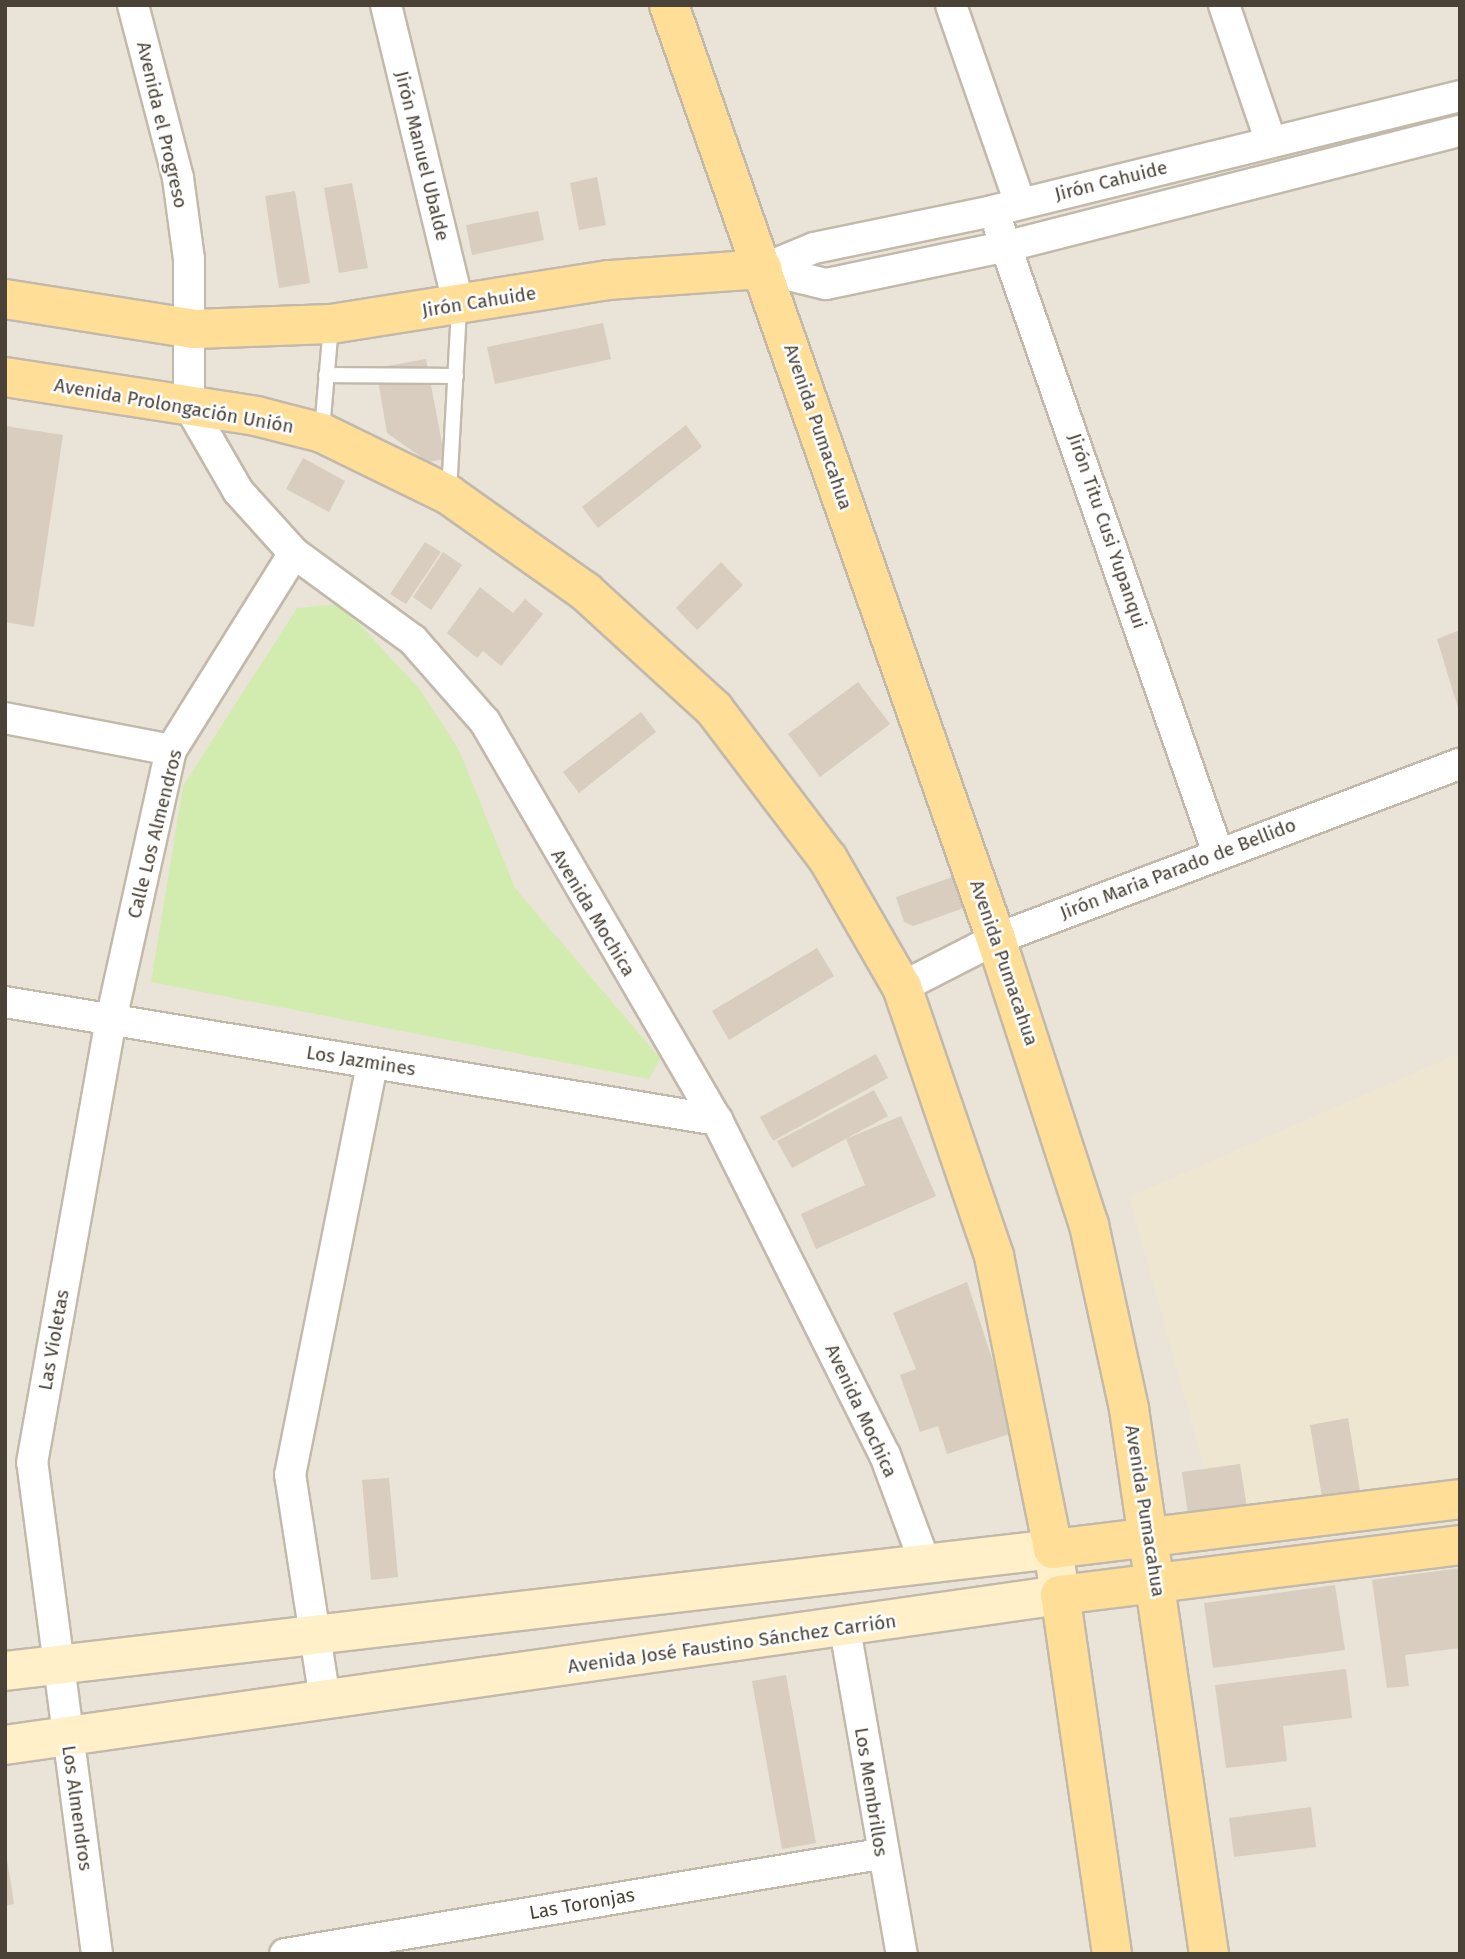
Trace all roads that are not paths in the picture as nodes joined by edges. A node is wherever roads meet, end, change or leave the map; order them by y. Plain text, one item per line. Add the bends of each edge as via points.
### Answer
1 (133, 5) edge
2 (386, 5) edge
3 (669, 5) edge
4 (951, 5) edge
5 (1224, 5) edge
6 (1460, 96) edge
7 (1460, 131) edge
8 (1271, 142) junction
9 (1006, 207) junction
10 (1008, 246) junction
11 (762, 269) junction
12 (5, 299) edge
13 (459, 307) junction
14 (331, 324) junction
15 (194, 328) junction
16 (326, 375) junction
17 (456, 376) junction
18 (5, 377) edge
19 (190, 406) junction
20 (322, 433) junction
21 (449, 495) junction
22 (294, 553) junction
23 (5, 718) edge
24 (171, 750) junction
25 (1460, 764) edge
26 (1218, 853) junction
27 (996, 939) junction
28 (902, 987) junction
29 (5, 1002) edge
30 (111, 1020) junction
31 (372, 1063) junction
32 (717, 1120) junction
33 (1460, 1499) edge
34 (1150, 1540) junction
35 (1460, 1545) edge
36 (1053, 1549) junction
37 (926, 1566) junction
38 (1156, 1585) junction
39 (1060, 1595) junction
40 (845, 1629) junction
41 (313, 1631) junction
42 (56, 1663) junction
43 (5, 1671) edge
44 (325, 1700) junction
45 (67, 1735) junction
46 (5, 1745) edge
47 (880, 1854) junction
48 (97, 1954) edge
49 (285, 1954) edge
50 (902, 1954) edge
51 (1112, 1954) edge
52 (1209, 1954) edge

1 - 15 street, Avenida el Progreso via 178,178
2 - 13 street, Jirón Manuel Ubalde
3 - 11 main road, Avenida Pumacahua
4 - 9 street, Jirón Titu Cusi Yupanqui
5 - 8 street
6 - 8 street, Jirón Cahuide
7 - 10 street, Jirón Cahuide
8 - 9 street, Jirón Cahuide
9 - 10 street, Jirón Titu Cusi Yupanqui
9 - 11 street, Jirón Cahuide via 814,248
10 - 11 street, Jirón Cahuide via 826,284
10 - 26 street, Jirón Titu Cusi Yupanqui
11 - 13 main road, Jirón Cahuide via 608,280
11 - 27 main road, Avenida Pumacahua
12 - 15 main road
13 - 14 main road, Jirón Cahuide
13 - 17 lane
14 - 15 main road, Jirón Cahuide
14 - 16 lane
15 - 19 street
16 - 17 lane
16 - 20 lane
17 - 21 lane
18 - 19 main road, Avenida Prolongación Unión
19 - 20 main road, Avenida Prolongación Unión
19 - 22 street, Avenida Mochica via 238,491
20 - 21 main road, Avenida Prolongación Unión
21 - 28 main road, Avenida Prolongación Unión via 586,592 715,709 828,859
22 - 24 street, Calle Los Almendros
22 - 32 street, Avenida Mochica via 413,640 485,722
23 - 24 street
24 - 30 street, Calle Los Almendros
25 - 26 street, Jirón Maria Parado de Bellido
26 - 27 street, Jirón Maria Parado de Bellido
27 - 28 street, Jirón Maria Parado de Bellido
27 - 34 main road, Avenida Pumacahua via 1089,1225
28 - 36 main road via 994,1256
29 - 30 street, Los Jazmines
30 - 31 street, Los Jazmines
30 - 42 street, Las Violetas via 32,1463
31 - 32 street, Los Jazmines
31 - 41 street via 290,1475
32 - 37 street, Avenida Mochica via 885,1455
33 - 34 main road
34 - 36 main road
34 - 38 main road, Avenida Pumacahua
35 - 38 main road, Avenida José Faustino Sánchez Carrión
36 - 37 main road
36 - 39 main road
37 - 41 main road
38 - 39 main road, Avenida José Faustino Sánchez Carrión
38 - 52 main road, Avenida Pumacahua
39 - 40 main road, Avenida José Faustino Sánchez Carrión
39 - 51 main road
40 - 44 main road, Avenida José Faustino Sánchez Carrión
40 - 47 street, Los Membrillos
41 - 42 main road
41 - 44 street
42 - 43 main road
42 - 45 street, Los Almendros
44 - 45 main road, Avenida José Faustino Sánchez Carrión
45 - 46 main road, Avenida José Faustino Sánchez Carrión
45 - 48 street, Los Almendros
47 - 49 street, Las Toronjas
47 - 50 street, Los Membrillos

